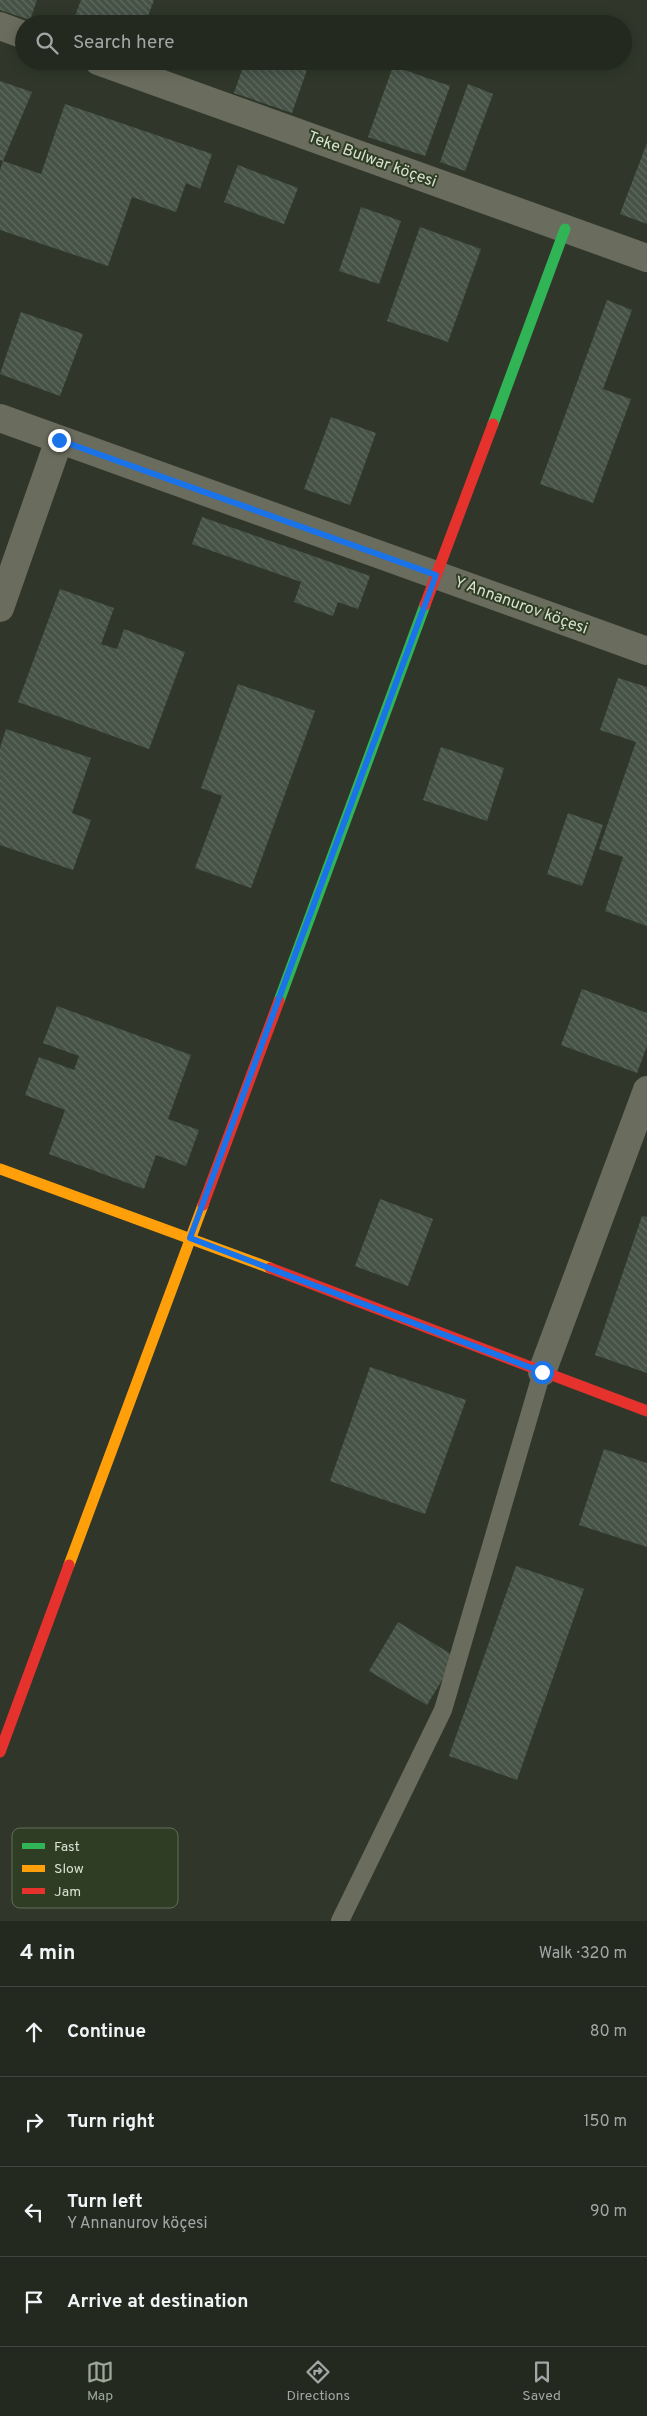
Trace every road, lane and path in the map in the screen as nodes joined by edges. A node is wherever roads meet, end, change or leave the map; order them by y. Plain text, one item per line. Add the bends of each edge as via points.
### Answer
1 (0, 26) edge
2 (15, 32) edge
3 (123, 70) edge
4 (564, 228) junction
5 (647, 258) edge
6 (0, 418) edge
7 (59, 440) junction
8 (436, 575) junction
9 (0, 608) edge
10 (647, 651) edge
11 (647, 1090) edge
12 (0, 1169) edge
13 (190, 1238) junction
14 (542, 1372) junction
15 (647, 1410) edge
16 (0, 1752) edge
17 (340, 1921) edge

1 - 2 street
3 - 4 street, Teke Bulwar köçesi
4 - 5 street, Teke Bulwar köçesi
4 - 8 street
6 - 7 street, Y Annanurov köçesi
7 - 8 street, Y Annanurov köçesi
7 - 9 street
8 - 10 street, Y Annanurov köçesi
8 - 13 street
11 - 14 street
12 - 13 street
13 - 14 street
13 - 16 street
14 - 15 street
14 - 17 lane via 443,1710

